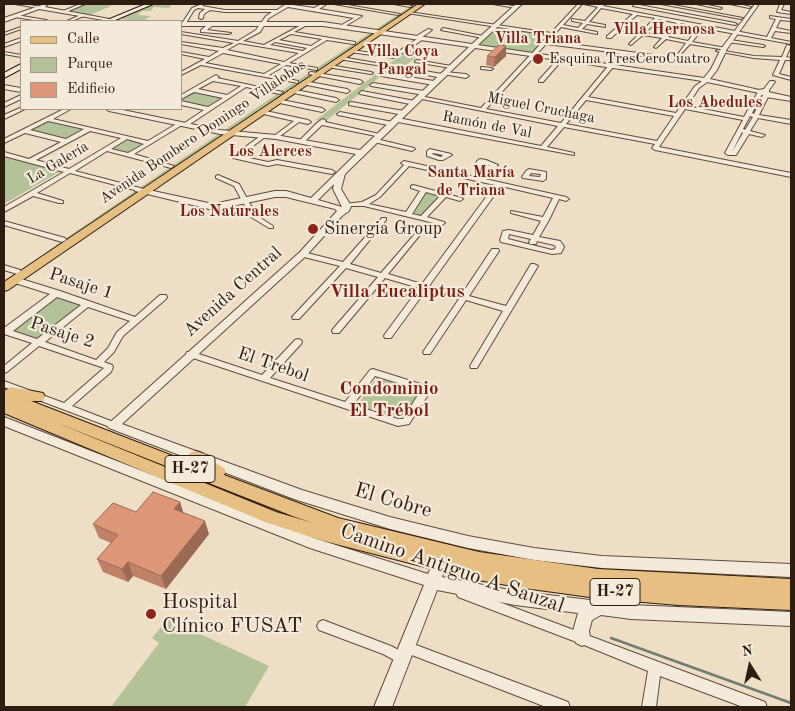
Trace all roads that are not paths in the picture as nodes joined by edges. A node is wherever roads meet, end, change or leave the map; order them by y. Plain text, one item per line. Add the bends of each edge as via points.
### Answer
1 (17, 4) edge
2 (48, 4) edge
3 (83, 4) edge
4 (150, 4) edge
5 (204, 4) edge
6 (240, 4) edge
7 (326, 4) edge
8 (336, 4) edge
9 (396, 4) edge
10 (422, 4) edge
11 (495, 4) edge
12 (580, 4) edge
13 (586, 4) edge
14 (664, 4) edge
15 (698, 4) edge
16 (732, 4) edge
17 (757, 4) edge
18 (782, 4) edge
19 (288, 5) edge
20 (517, 5) edge
21 (634, 5) edge
22 (348, 6) junction
23 (600, 6) edge
24 (38, 7) junction
25 (198, 7) junction
26 (410, 7) edge
27 (209, 9) junction
28 (314, 10) junction
29 (371, 10) junction
30 (660, 10) junction
31 (746, 10) edge
32 (225, 11) junction
33 (276, 11) junction
34 (63, 12) junction
35 (334, 13) junction
36 (791, 13) edge
37 (398, 14) junction
38 (585, 14) dead end
39 (635, 14) junction
40 (592, 15) junction
41 (16, 16) junction
42 (84, 16) junction
43 (358, 17) junction
44 (771, 17) dead end
45 (201, 18) dead end
46 (655, 18) junction
47 (779, 18) junction
48 (4, 20) edge
49 (37, 20) edge
50 (72, 20) edge
51 (106, 20) edge
52 (114, 20) edge
53 (574, 20) dead end
54 (791, 20) edge
55 (586, 22) junction
56 (679, 23) junction
57 (182, 24) edge
58 (212, 24) junction
59 (263, 24) junction
60 (305, 24) junction
61 (735, 24) junction
62 (777, 24) junction
63 (495, 26) junction
64 (560, 26) junction
65 (603, 26) dead end
66 (791, 26) edge
67 (342, 27) junction
68 (701, 27) junction
69 (20, 28) edge
70 (443, 29) dead end
71 (620, 29) junction
72 (773, 29) junction
73 (430, 30) dead end
74 (579, 30) junction
75 (203, 31) junction
76 (182, 32) edge
77 (289, 32) junction
78 (375, 32) junction
79 (791, 32) edge
80 (229, 33) dead end
81 (595, 33) dead end
82 (642, 33) junction
83 (732, 33) junction
84 (552, 34) junction
85 (4, 35) edge
86 (219, 36) dead end
87 (483, 37) junction
88 (214, 38) junction
89 (609, 38) dead end
90 (665, 38) junction
91 (20, 39) edge
92 (20, 39) edge
93 (325, 39) junction
94 (419, 39) junction
95 (768, 39) junction
96 (274, 41) junction
97 (730, 41) junction
98 (182, 42) edge
99 (239, 42) junction
100 (545, 42) junction
101 (689, 42) junction
102 (631, 44) dead end
103 (790, 45) edge
104 (4, 46) edge
105 (265, 46) junction
106 (763, 46) dead end
107 (311, 47) junction
108 (352, 47) junction
109 (472, 47) junction
110 (656, 48) dead end
111 (407, 49) junction
112 (721, 50) junction
113 (223, 51) junction
114 (303, 52) junction
115 (401, 52) dead end
116 (622, 52) junction
117 (4, 53) edge
118 (182, 53) edge
119 (436, 53) dead end
120 (680, 54) dead end
121 (20, 56) edge
122 (534, 56) junction
123 (651, 56) dead end
124 (393, 57) dead end
125 (209, 58) junction
126 (341, 58) junction
127 (783, 58) junction
128 (791, 59) edge
129 (561, 60) junction
130 (417, 61) dead end
131 (200, 63) junction
132 (285, 63) junction
133 (382, 65) dead end
134 (329, 66) junction
135 (20, 67) edge
136 (395, 67) dead end
137 (451, 67) junction
138 (610, 67) junction
139 (483, 68) dead end
140 (230, 69) junction
141 (491, 69) dead end
142 (183, 72) edge
143 (313, 72) junction
144 (371, 73) dead end
145 (443, 74) junction
146 (383, 75) dead end
147 (4, 76) edge
148 (264, 76) junction
149 (466, 76) dead end
150 (791, 78) edge
151 (212, 79) junction
152 (541, 81) dead end
153 (702, 81) junction
154 (300, 82) junction
155 (360, 82) dead end
156 (772, 82) dead end
157 (434, 84) junction
158 (246, 85) junction
159 (373, 85) dead end
160 (4, 86) edge
161 (20, 90) edge
162 (193, 90) junction
163 (291, 91) junction
164 (347, 91) dead end
165 (362, 93) dead end
166 (765, 93) junction
167 (182, 96) edge
168 (279, 96) junction
169 (20, 97) edge
170 (228, 97) junction
171 (420, 98) junction
172 (585, 98) junction
173 (336, 100) dead end
174 (791, 100) edge
175 (182, 103) edge
176 (351, 104) dead end
177 (4, 105) edge
178 (683, 107) junction
179 (20, 108) edge
180 (208, 109) junction
181 (21, 110) edge
182 (66, 110) edge
183 (118, 110) edge
184 (322, 110) dead end
185 (482, 110) junction
186 (262, 112) junction
187 (404, 113) junction
188 (340, 114) dead end
189 (677, 115) junction
190 (751, 116) junction
191 (4, 117) edge
192 (47, 119) junction
193 (298, 120) junction
194 (308, 122) dead end
195 (395, 122) junction
196 (791, 122) edge
197 (182, 124) junction
198 (562, 125) junction
199 (89, 129) junction
200 (24, 131) junction
201 (225, 133) junction
202 (762, 135) dead end
203 (263, 136) junction
204 (276, 137) junction
205 (125, 138) junction
206 (379, 138) junction
207 (66, 141) junction
208 (4, 142) edge
209 (301, 142) junction
210 (149, 143) junction
211 (657, 145) junction
212 (543, 148) junction
213 (106, 149) junction
214 (412, 149) dead end
215 (363, 153) junction
216 (4, 154) edge
217 (572, 154) dead end
218 (129, 155) junction
219 (441, 159) dead end
220 (30, 161) junction
221 (406, 164) joint
222 (171, 166) junction
223 (486, 168) dead end
224 (431, 169) junction
225 (69, 171) junction
226 (336, 174) junction
227 (791, 175) edge
228 (218, 177) dead end
229 (479, 179) junction
230 (529, 179) dead end
231 (499, 184) junction
232 (413, 187) dead end
233 (326, 188) junction
234 (336, 189) junction
235 (522, 189) junction
236 (141, 190) junction
237 (424, 190) junction
238 (31, 193) junction
239 (444, 195) junction
240 (557, 197) junction
241 (460, 198) dead end
242 (566, 199) dead end
243 (245, 200) junction
244 (312, 201) junction
245 (61, 202) dead end
246 (364, 204) junction
247 (342, 209) junction
248 (4, 210) edge
249 (512, 212) dead end
250 (408, 214) junction
251 (423, 218) junction
252 (384, 219) dead end
253 (546, 220) junction
254 (442, 222) dead end
255 (4, 223) edge
256 (271, 227) dead end
257 (422, 229) dead end
258 (535, 238) junction
259 (62, 240) junction
260 (530, 247) junction
261 (495, 251) dead end
262 (303, 254) junction
263 (345, 265) junction
264 (534, 266) dead end
265 (4, 267) edge
266 (382, 275) junction
267 (12, 278) edge
268 (424, 286) junction
269 (4, 287) edge
270 (57, 294) junction
271 (163, 296) dead end
272 (463, 297) junction
273 (88, 303) junction
274 (507, 309) junction
275 (296, 317) dead end
276 (136, 320) junction
277 (336, 330) dead end
278 (5, 331) edge
279 (388, 336) dead end
280 (298, 342) dead end
281 (37, 343) junction
282 (427, 352) dead end
283 (190, 354) junction
284 (98, 362) junction
285 (474, 366) dead end
286 (4, 370) edge
287 (264, 379) junction
288 (4, 384) edge
289 (4, 389) edge
290 (4, 396) edge
291 (38, 396) junction
292 (346, 406) junction
293 (4, 407) edge
294 (65, 407) junction
295 (4, 421) edge
296 (113, 425) junction
297 (196, 456) junction
298 (124, 457) junction
299 (269, 500) junction
300 (443, 558) junction
301 (791, 571) edge
302 (433, 582) junction
303 (791, 587) edge
304 (791, 602) edge
305 (599, 608) junction
306 (791, 619) edge
307 (323, 626) dead end
308 (582, 638) junction
309 (406, 653) junction
310 (655, 668) junction
311 (383, 707) edge
312 (563, 707) edge
313 (649, 707) edge
314 (760, 707) edge

1 - 24 street
2 - 24 street
3 - 34 street
4 - 52 main road
5 - 25 street
6 - 32 street
7 - 28 street
8 - 22 street
9 - 26 street
10 - 26 main road, Avenida Bombero Domingo Villalobos
11 - 20 street
12 - 23 street
12 - 64 street
13 - 23 street
14 - 30 street
14 - 31 street
15 - 31 street
16 - 31 street
17 - 83 street
18 - 36 street via 778,10
19 - 28 street
19 - 33 street
20 - 63 street
21 - 30 street
22 - 29 street
22 - 35 street
23 - 39 street
23 - 40 street
24 - 34 street
24 - 41 street
25 - 27 street
25 - 57 street
26 - 37 main road, Avenida Bombero Domingo Villalobos
26 - 63 street
26 - 78 main road, Avenida Bombero Domingo Villalobos
27 - 32 street
27 - 45 street via 202,13
28 - 35 street
29 - 37 street
29 - 43 street
30 - 46 street
30 - 61 street
31 - 61 street
32 - 33 street
33 - 59 street
34 - 42 street
35 - 43 street
37 - 78 main road, Avenida Bombero Domingo Villalobos
38 - 40 street
39 - 46 street
39 - 71 street
40 - 55 street
41 - 48 street
41 - 49 street
42 - 50 street
42 - 51 street
43 - 67 street
44 - 47 street
46 - 56 street
46 - 82 street
47 - 54 street
47 - 62 street
53 - 55 street
55 - 65 street
55 - 74 street
56 - 68 street
56 - 90 street
57 - 58 street
58 - 59 street
58 - 75 street
59 - 60 street
59 - 99 street via 258,31
60 - 67 street
60 - 77 street
61 - 83 street
62 - 66 street
62 - 72 street
63 - 84 street
63 - 87 street
64 - 74 street
64 - 84 street
67 - 78 street
68 - 83 street
68 - 101 street
69 - 85 street
70 - 87 street
71 - 82 street
71 - 89 street
72 - 79 street
72 - 95 street
73 - 94 street
74 - 81 street
75 - 76 street
75 - 80 street
76 - 88 street
77 - 93 street
77 - 96 street
78 - 94 street
78 - 108 main road, Avenida Bombero Domingo Villalobos
82 - 90 street
82 - 102 street
83 - 95 street
83 - 97 street
83 - 112 street
84 - 100 street
85 - 91 street
86 - 88 street
87 - 109 street
88 - 99 street
90 - 101 street
90 - 110 street
92 - 104 street
93 - 107 street
93 - 108 street
94 - 109 street
94 - 111 street
95 - 103 street
96 - 105 street
96 - 107 street
97 - 106 street
97 - 112 street
98 - 113 street
99 - 105 street
99 - 113 street
100 - 116 street
100 - 122 street
101 - 112 street
101 - 120 street
103 - 127 street
105 - 114 street
107 - 114 street
108 - 124 street
108 - 126 main road, Avenida Bombero Domingo Villalobos
108 - 143 main road, Avenida Bombero Domingo Villalobos
109 - 122 street
109 - 137 street
111 - 115 street
111 - 119 street
112 - 127 street via 754,57
112 - 153 street
113 - 125 street
113 - 132 street
114 - 132 street
116 - 123 street
116 - 138 street
117 - 121 street
118 - 125 street
122 - 129 street
122 - 185 street
125 - 131 street
126 - 133 street
126 - 134 main road, Avenida Bombero Domingo Villalobos
127 - 128 street
127 - 150 street via 776,75
129 - 138 street
129 - 152 street
130 - 137 street
131 - 140 street
131 - 142 street
132 - 143 street
132 - 148 street
134 - 143 main road, Avenida Bombero Domingo Villalobos
134 - 144 street
135 - 147 main road
136 - 145 street
137 - 145 street
138 - 153 street
138 - 172 street
139 - 141 street
140 - 148 street
140 - 151 street
143 - 154 main road, Avenida Bombero Domingo Villalobos
143 - 155 street
145 - 149 street
145 - 157 street
146 - 157 street
148 - 154 street
151 - 158 street
151 - 162 street
153 - 166 street
153 - 178 street
154 - 163 main road, Avenida Bombero Domingo Villalobos
154 - 164 street
154 - 168 main road, Avenida Bombero Domingo Villalobos
156 - 166 street
157 - 171 street
158 - 168 street
158 - 170 street
159 - 171 street
160 - 161 street
162 - 167 street
162 - 170 street
163 - 168 main road, Avenida Bombero Domingo Villalobos
163 - 173 street
165 - 171 street
166 - 174 street
166 - 190 street
168 - 184 street
168 - 186 main road, Avenida Bombero Domingo Villalobos
168 - 201 main road, Avenida Bombero Domingo Villalobos
169 - 177 street
170 - 180 street
171 - 185 street, Miguel Cruchaga
171 - 187 street
172 - 189 street
172 - 198 street
175 - 180 street
176 - 187 street
177 - 179 street
178 - 189 street
178 - 190 street
180 - 197 street
181 - 191 street
182 - 192 street
183 - 197 street
185 - 198 street, Miguel Cruchaga
186 - 193 street
186 - 201 main road, Avenida Bombero Domingo Villalobos
187 - 195 street
188 - 195 street, Ramón de Val
189 - 211 street
190 - 196 street
190 - 202 street via 743,131
192 - 199 street
192 - 200 street
193 - 194 street
193 - 204 street
195 - 206 street
195 - 212 street, Ramón de Val
197 - 201 street
197 - 210 street
198 - 211 street, Miguel Cruchaga
198 - 212 street
199 - 205 street
199 - 207 street
200 - 207 street
200 - 208 street
201 - 203 street
201 - 222 main road, Avenida Bombero Domingo Villalobos
201 - 236 main road, Avenida Bombero Domingo Villalobos
203 - 204 street
203 - 226 street via 236,157
204 - 209 street
205 - 210 street
205 - 213 street, La Galería
206 - 209 street via 321,122
206 - 214 street
206 - 215 street
207 - 220 street
209 - 215 street
210 - 218 street
211 - 227 street
212 - 217 street, Ramón de Val
213 - 218 street
213 - 225 street, La Galería
215 - 226 street
216 - 220 street
218 - 222 street
219 - 224 street
220 - 225 street
221 - 224 street
221 - 246 street via 378,196
222 - 236 main road, Avenida Bombero Domingo Villalobos
223 - 229 street
224 - 229 street
225 - 236 street
225 - 238 street, La Galería
226 - 233 street
226 - 234 street
228 - 243 street via 237,185
229 - 231 street
230 - 235 street
231 - 235 street
231 - 268 street
232 - 237 street
233 - 234 street
233 - 244 street
234 - 247 street
235 - 240 street
236 - 243 street via 207,206
236 - 259 main road, Avenida Bombero Domingo Villalobos
236 - 267 main road, Avenida Bombero Domingo Villalobos
237 - 239 street
237 - 250 street
238 - 245 street
238 - 248 street, La Galería
239 - 241 street
239 - 251 street
240 - 242 street
240 - 253 street
243 - 244 street via 281,194
243 - 256 street via 253,216
244 - 247 street
246 - 247 street
246 - 250 street
247 - 262 street, Avenida Central
249 - 253 street
250 - 251 street
251 - 254 street
252 - 263 street
253 - 258 street
255 - 259 street
257 - 266 street
258 - 260 street
258 - 260 street via 557,243 560,247 552,252
258 - 260 street via 509,232 503,238 507,242
259 - 267 main road, Avenida Bombero Domingo Villalobos
261 - 272 street
262 - 263 street
262 - 283 street, Avenida Central
263 - 266 street
263 - 275 street
264 - 274 street
265 - 267 street, Pasaje 1
266 - 268 street
266 - 277 street
267 - 269 main road, Avenida Bombero Domingo Villalobos
267 - 270 street, Pasaje 1
268 - 272 street
268 - 279 street
270 - 273 street, Pasaje 1
270 - 278 street
271 - 276 street
272 - 274 street
272 - 282 street
273 - 276 street, Pasaje 1
273 - 281 street
274 - 285 street
276 - 284 street via 119,335 111,350
278 - 281 street, Pasaje 2
280 - 287 street
281 - 284 street, Pasaje 2
281 - 286 street
283 - 287 street, El Trebol
283 - 296 street, Avenida Central
284 - 294 street, Pasaje 2 via 109,367
287 - 292 street, El Trebol
288 - 291 street, El Cobre
289 - 291 main road via 24,396
290 - 298 main road, H-27
291 - 294 street, El Cobre
292 - 292 street, El Trebol via 402,423 406,422 427,389 373,372
293 - 298 main road, H-27
294 - 296 street, El Cobre
295 - 298 street, Camino Antiguo A Sauzal
296 - 297 street, El Cobre
297 - 299 main road via 207,467
297 - 301 street, El Cobre via 335,507 430,534 498,548 602,562
298 - 299 main road, H-27
298 - 300 main road, H-27 via 271,517 320,533
298 - 302 street, Camino Antiguo A Sauzal via 240,515 332,550
299 - 300 main road, H-27
300 - 302 street
300 - 303 main road, H-27 via 598,577
300 - 304 main road, H-27 via 524,580 597,590
302 - 305 street via 515,598
302 - 308 street, Camino Antiguo A Sauzal
302 - 309 street
305 - 306 street
305 - 308 street via 584,615
307 - 309 street
308 - 310 street, Camino Antiguo A Sauzal
309 - 311 street
309 - 312 street
310 - 313 street
310 - 314 street, Camino Antiguo A Sauzal

